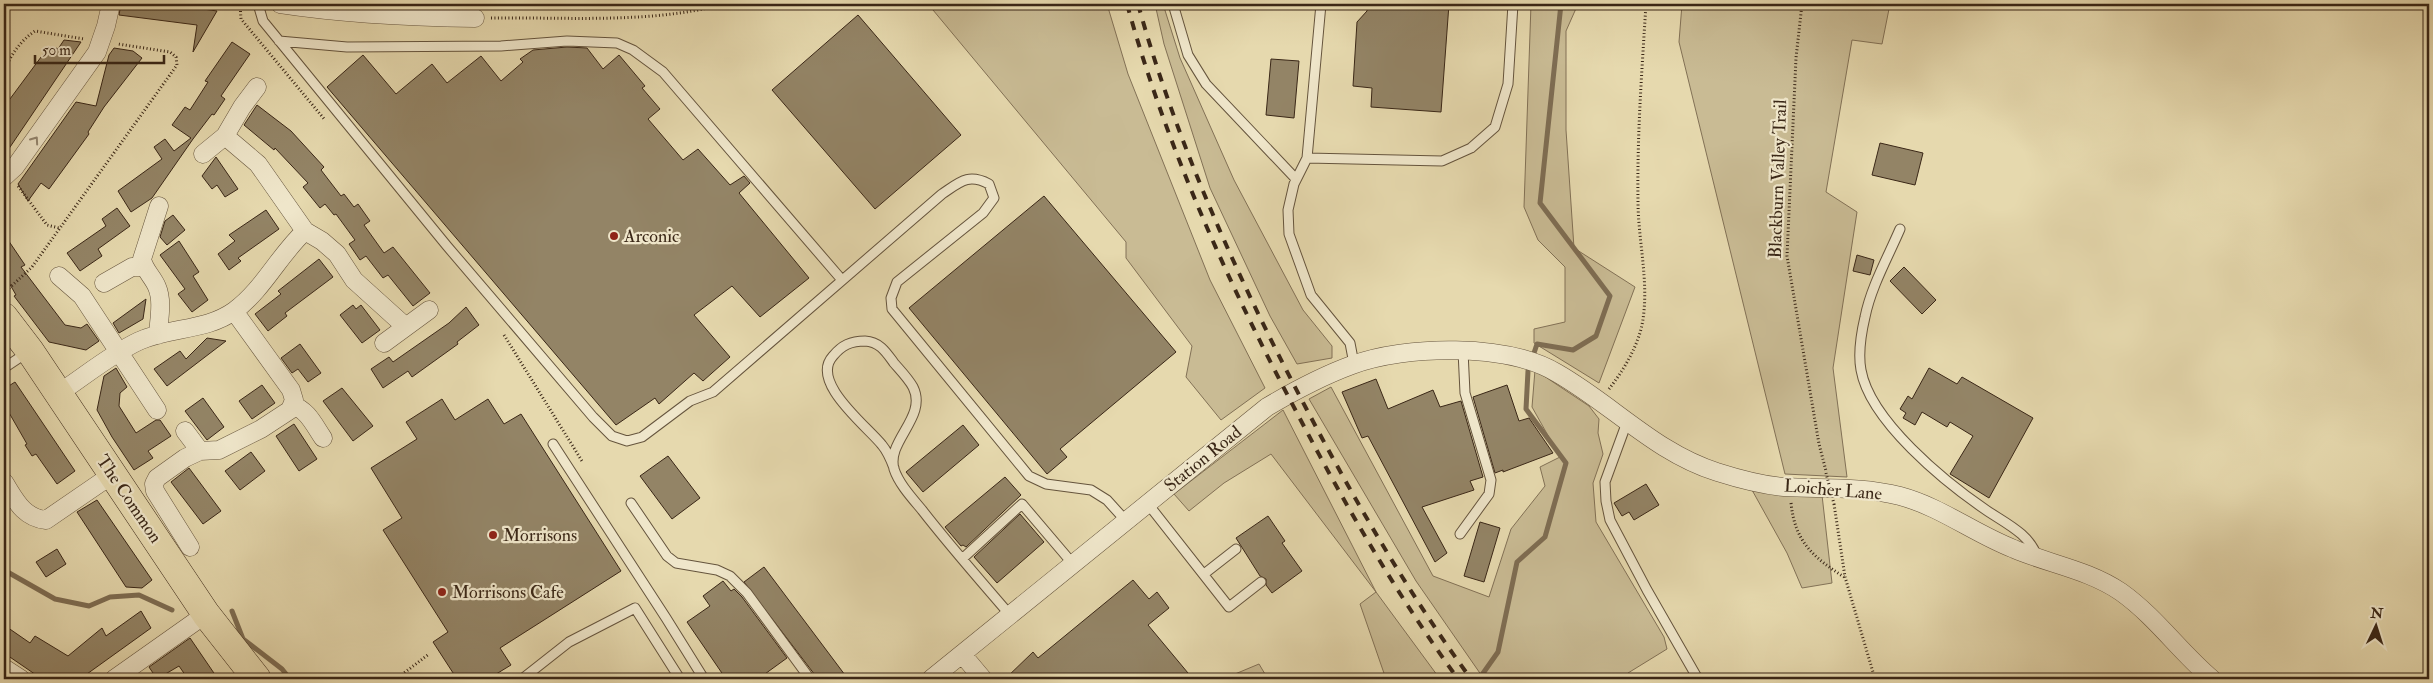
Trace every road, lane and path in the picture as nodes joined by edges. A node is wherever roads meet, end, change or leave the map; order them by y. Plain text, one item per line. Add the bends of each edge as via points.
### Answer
1 (111, 4) edge
2 (240, 4) edge
3 (258, 4) edge
4 (280, 4) edge
5 (724, 4) edge
6 (1173, 4) edge
7 (1321, 4) edge
8 (1512, 4) edge
9 (1646, 4) edge
10 (1802, 4) edge
11 (475, 18) joint
12 (279, 41) junction
13 (101, 42) junction
14 (4, 70) edge
15 (257, 87) dead end
16 (329, 125) dead end
17 (225, 136) junction
18 (203, 154) dead end
19 (1307, 158) junction
20 (6, 175) edge
21 (1296, 179) junction
22 (159, 206) dead end
23 (60, 228) junction
24 (1900, 229) dead end
25 (305, 231) junction
26 (144, 267) junction
27 (59, 276) dead end
28 (842, 280) junction
29 (104, 283) dead end
30 (4, 293) edge
31 (429, 310) dead end
32 (234, 311) junction
33 (4, 317) edge
34 (406, 327) junction
35 (499, 329) dead end
36 (158, 335) junction
37 (384, 343) dead end
38 (30, 351) junction
39 (1463, 351) junction
40 (120, 353) junction
41 (1522, 358) joint
42 (1354, 364) junction
43 (4, 368) edge
44 (59, 393) junction
45 (1600, 401) junction
46 (292, 405) junction
47 (157, 410) dead end
48 (1627, 422) junction
49 (185, 431) dead end
50 (323, 438) dead end
51 (553, 444) dead end
52 (200, 451) junction
53 (582, 462) dead end
54 (894, 468) junction
55 (113, 474) junction
56 (4, 482) edge
57 (1790, 487) junction
58 (631, 503) dead end
59 (1148, 504) junction
60 (1126, 520) junction
61 (1460, 534) dead end
62 (190, 546) dead end
63 (1236, 549) dead end
64 (2037, 557) junction
65 (962, 558) junction
66 (1073, 564) junction
67 (1204, 574) junction
68 (1844, 577) junction
69 (1261, 582) dead end
70 (206, 614) junction
71 (1010, 614) junction
72 (429, 654) dead end
73 (962, 654) junction
74 (4, 668) edge
75 (20, 679) edge
76 (114, 679) edge
77 (257, 679) edge
78 (396, 679) edge
79 (522, 679) edge
80 (680, 679) edge
81 (704, 679) edge
82 (810, 679) edge
83 (931, 679) edge
84 (983, 679) edge
85 (1698, 679) edge
86 (1875, 679) edge
87 (2212, 679) edge

1 - 13 street
2 - 16 path via 241,19
3 - 12 lane via 263,22
4 - 11 street via 405,17
5 - 11 path via 635,16
6 - 21 lane via 1188,55 1206,84
7 - 19 lane
8 - 19 lane via 1508,84 1495,128 1471,148 1442,161
9 - 45 path via 1638,135 1638,203 1645,272 1642,326 1624,370
10 - 68 path, Blackburn Valley Trail, bridge via 1796,58 1787,256 1819,444 1834,504
12 - 28 lane via 347,48 501,46 567,41 618,43 634,50 663,72
12 - 28 lane via 447,246 612,436 628,441 642,437 690,401 713,392
13 - 14 path via 35,31 24,38
20 -> 13 street via 26,152
13 - 23 path via 170,52 176,57 177,65
15 - 17 street
17 - 18 street
17 - 25 street via 258,164
19 - 21 lane
20 - 23 path via 47,225
21 - 42 lane via 1288,210 1289,234 1296,258 1311,295 1350,343
22 - 26 street via 145,243
23 - 30 path via 32,267
24 - 64 lane via 1865,316 1860,345 1867,390 1882,415 1932,469 2024,536 2034,545
25 - 32 street via 253,294
25 - 34 street via 322,240 337,254 354,280
26 - 29 street via 132,267
26 - 36 street via 157,286 160,299
27 - 40 street via 82,296
28 - 60 lane via 942,194 964,180 978,178 989,184 994,198 983,212 897,282 891,298 892,309 1030,476 1046,484 1091,490 1107,500
31 - 34 street
32 - 36 street via 200,326
32 - 46 street via 291,390
33 - 38 main road, The Common
34 - 37 street
35 - 53 path
36 - 40 street
38 - 43 lane
38 - 44 main road, The Common
39 - 41 street, Station Road
39 - 42 street, Station Road via 1397,355
39 - 61 lane via 1466,393 1491,480 1489,494
40 - 44 street
40 - 47 street
41 - 45 street, Loicher Lane via 1558,373
42 - 59 street, Station Road via 1267,407
44 - 55 main road, The Common
45 - 48 street, Loicher Lane
46 - 50 street via 308,415
46 - 52 street via 290,410 261,429 218,450
48 - 57 street, Loicher Lane via 1672,454 1693,464 1749,482
48 - 85 lane via 1605,482 1610,520
49 - 52 street
51 - 81 lane
52 - 62 street via 157,478 154,484 155,491
54 - 54 lane via 894,452 914,412 914,388 881,346 854,341 841,347 830,359 828,376 836,396 881,443
54 - 65 lane via 903,486
55 - 56 street via 46,520 26,514
55 - 70 main road, The Common
57 - 64 street, Loicher Lane via 1859,490 1899,496 1928,506 1986,537
57 - 68 path via 1794,523 1801,540 1823,564
58 - 82 lane via 667,556 676,563 717,570 730,576 747,593
59 - 60 street, Station Road
59 - 67 lane
60 - 66 street, Station Road
63 - 67 lane
64 - 87 street, Loicher Lane via 2091,576 2120,591 2147,613
65 - 66 lane via 1022,504
65 - 71 lane
66 - 71 street, Station Road
67 - 69 lane via 1229,607
68 - 86 path
70 - 76 street
70 - 77 main road, The Common
71 - 73 street, Station Road
72 - 78 path
73 - 83 street, Station Road
73 - 84 street
74 - 75 street
79 - 80 lane via 569,642 635,608

